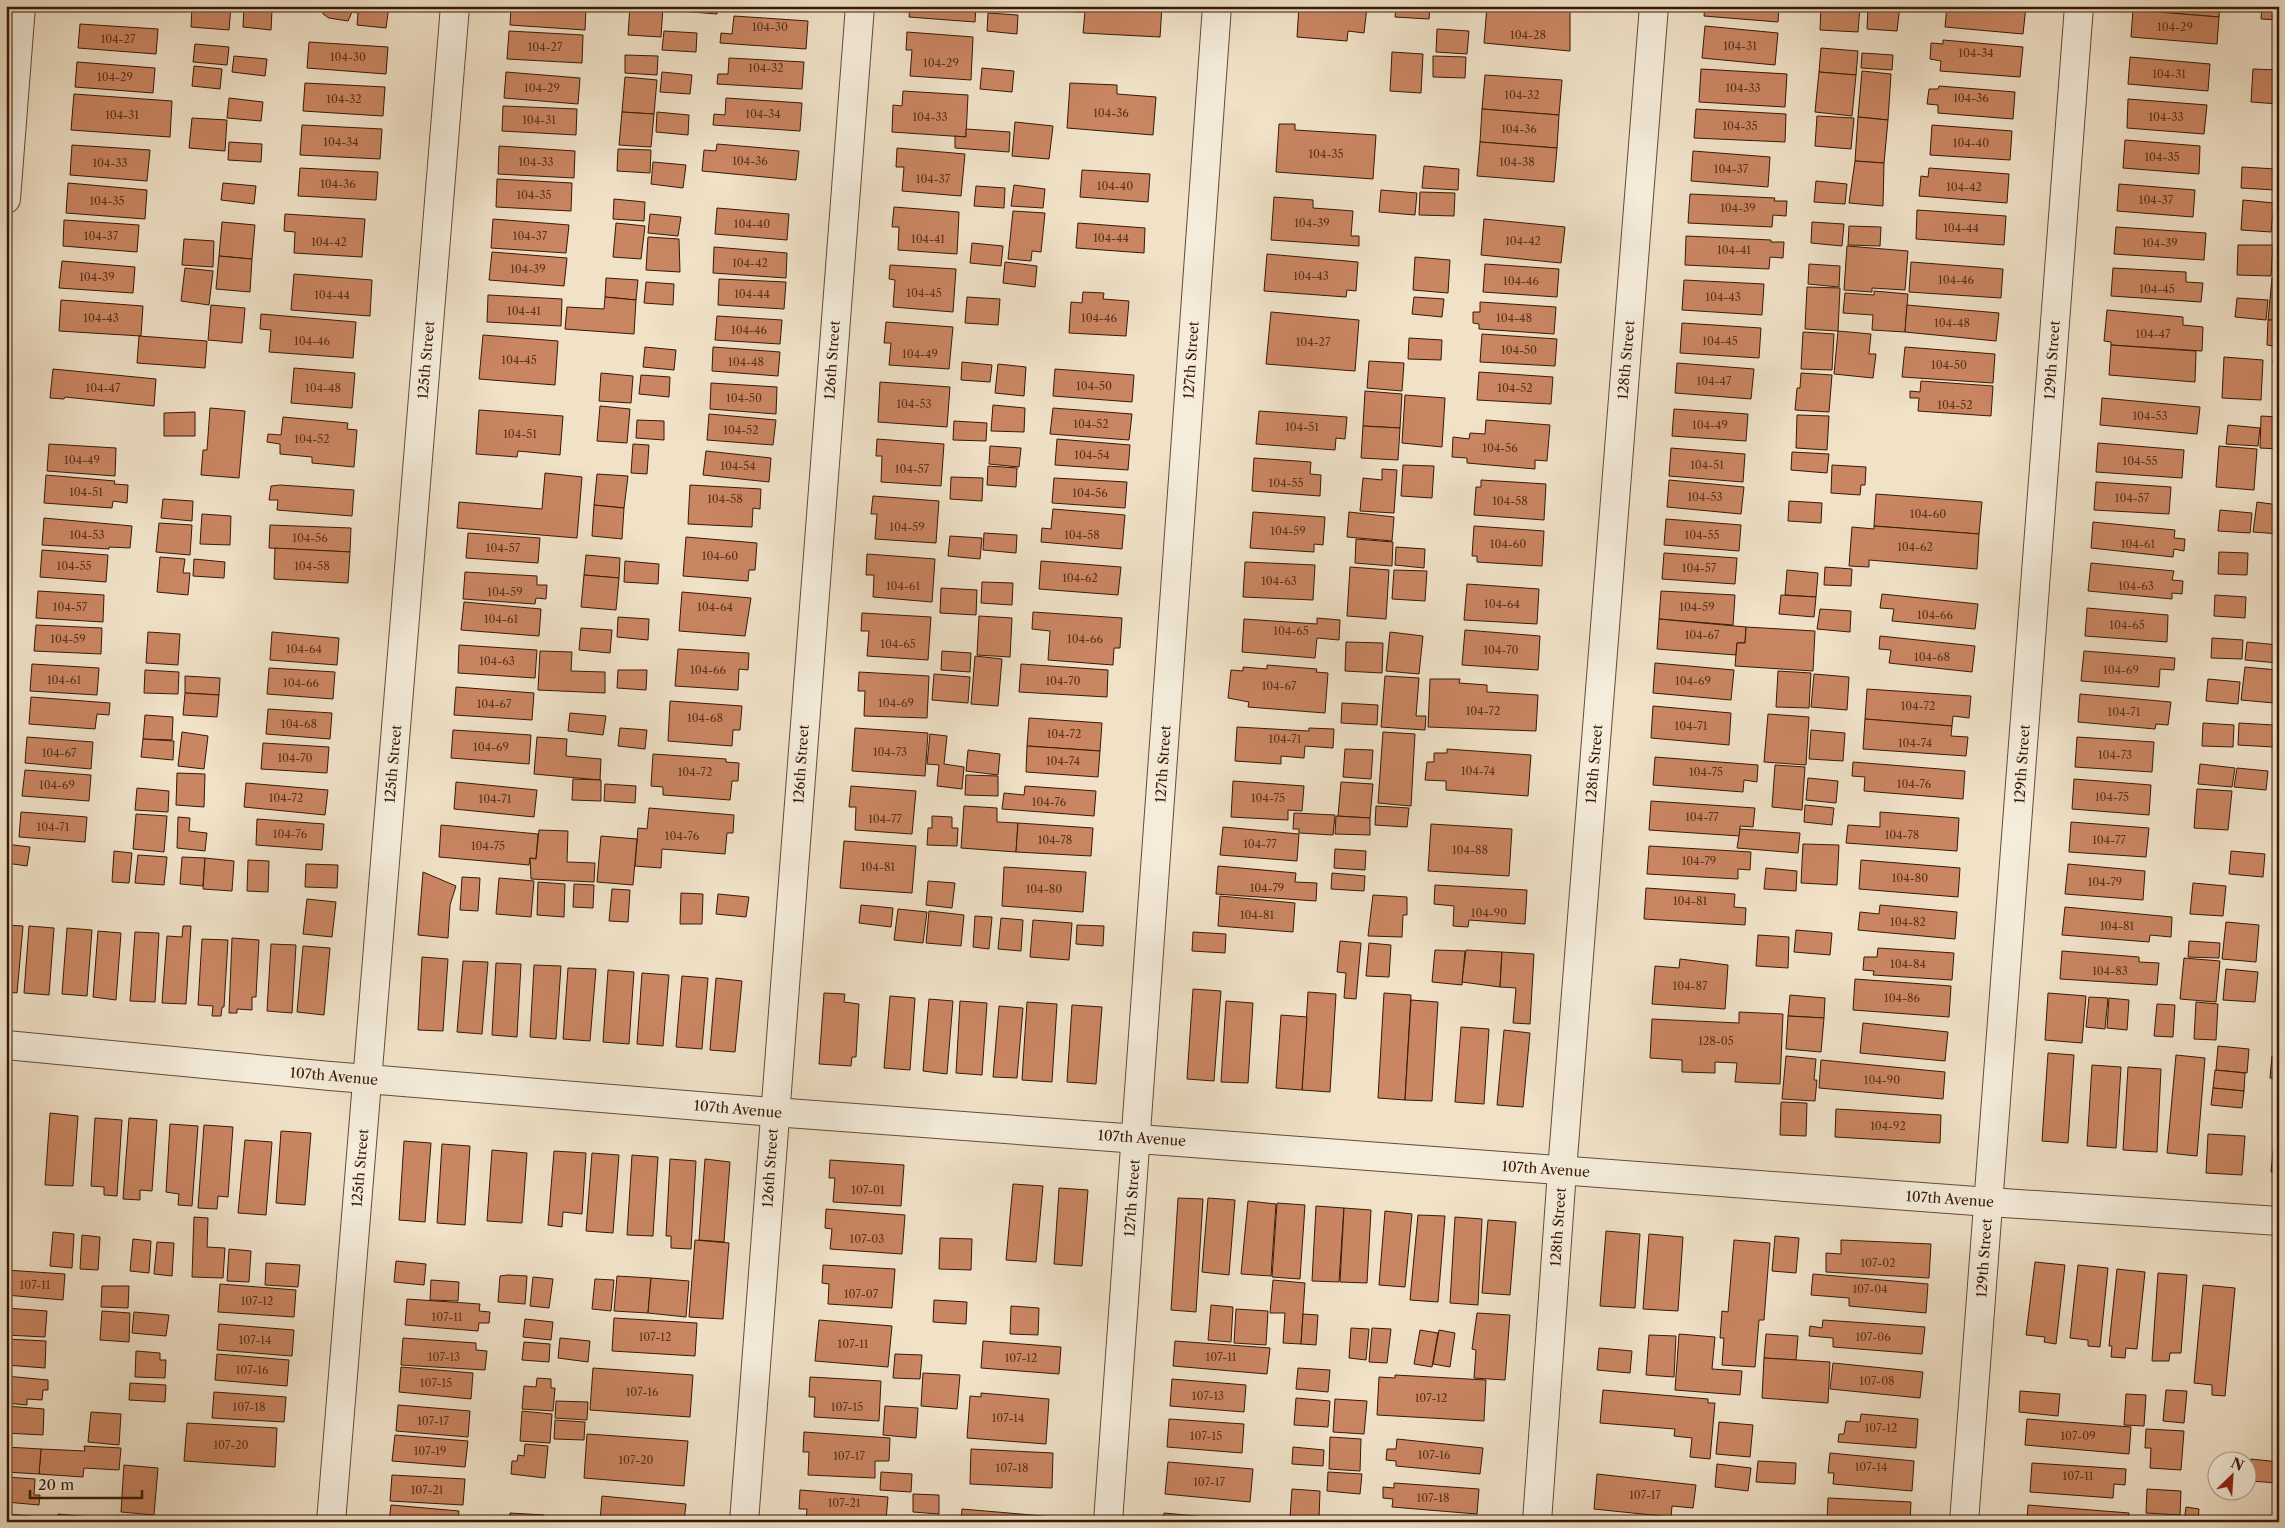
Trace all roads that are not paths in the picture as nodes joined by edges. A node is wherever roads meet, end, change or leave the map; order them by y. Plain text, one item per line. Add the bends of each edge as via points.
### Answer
1 (21, 6) edge
2 (455, 6) edge
3 (860, 6) edge
4 (1217, 6) edge
5 (1654, 6) edge
6 (2079, 6) edge
7 (6, 199) edge
8 (6, 1045) edge
9 (367, 1079) junction
10 (774, 1112) junction
11 (1136, 1138) junction
12 (1562, 1171) junction
13 (1988, 1202) junction
14 (2279, 1222) edge
15 (331, 1522) edge
16 (744, 1522) edge
17 (1108, 1522) edge
18 (1537, 1522) edge
19 (1964, 1522) edge

1 - 7 street
2 - 9 street, 125th Street
3 - 10 street, 126th Street
4 - 11 street, 127th Street
5 - 12 street, 128th Street
6 - 13 street, 129th Street
8 - 9 street, 107th Avenue
9 - 10 street, 107th Avenue
9 - 15 street, 125th Street
10 - 11 street, 107th Avenue
10 - 16 street, 126th Street
11 - 12 street, 107th Avenue
11 - 17 street, 127th Street
12 - 13 street, 107th Avenue
12 - 18 street, 128th Street
13 - 14 street, 107th Avenue
13 - 19 street, 129th Street

